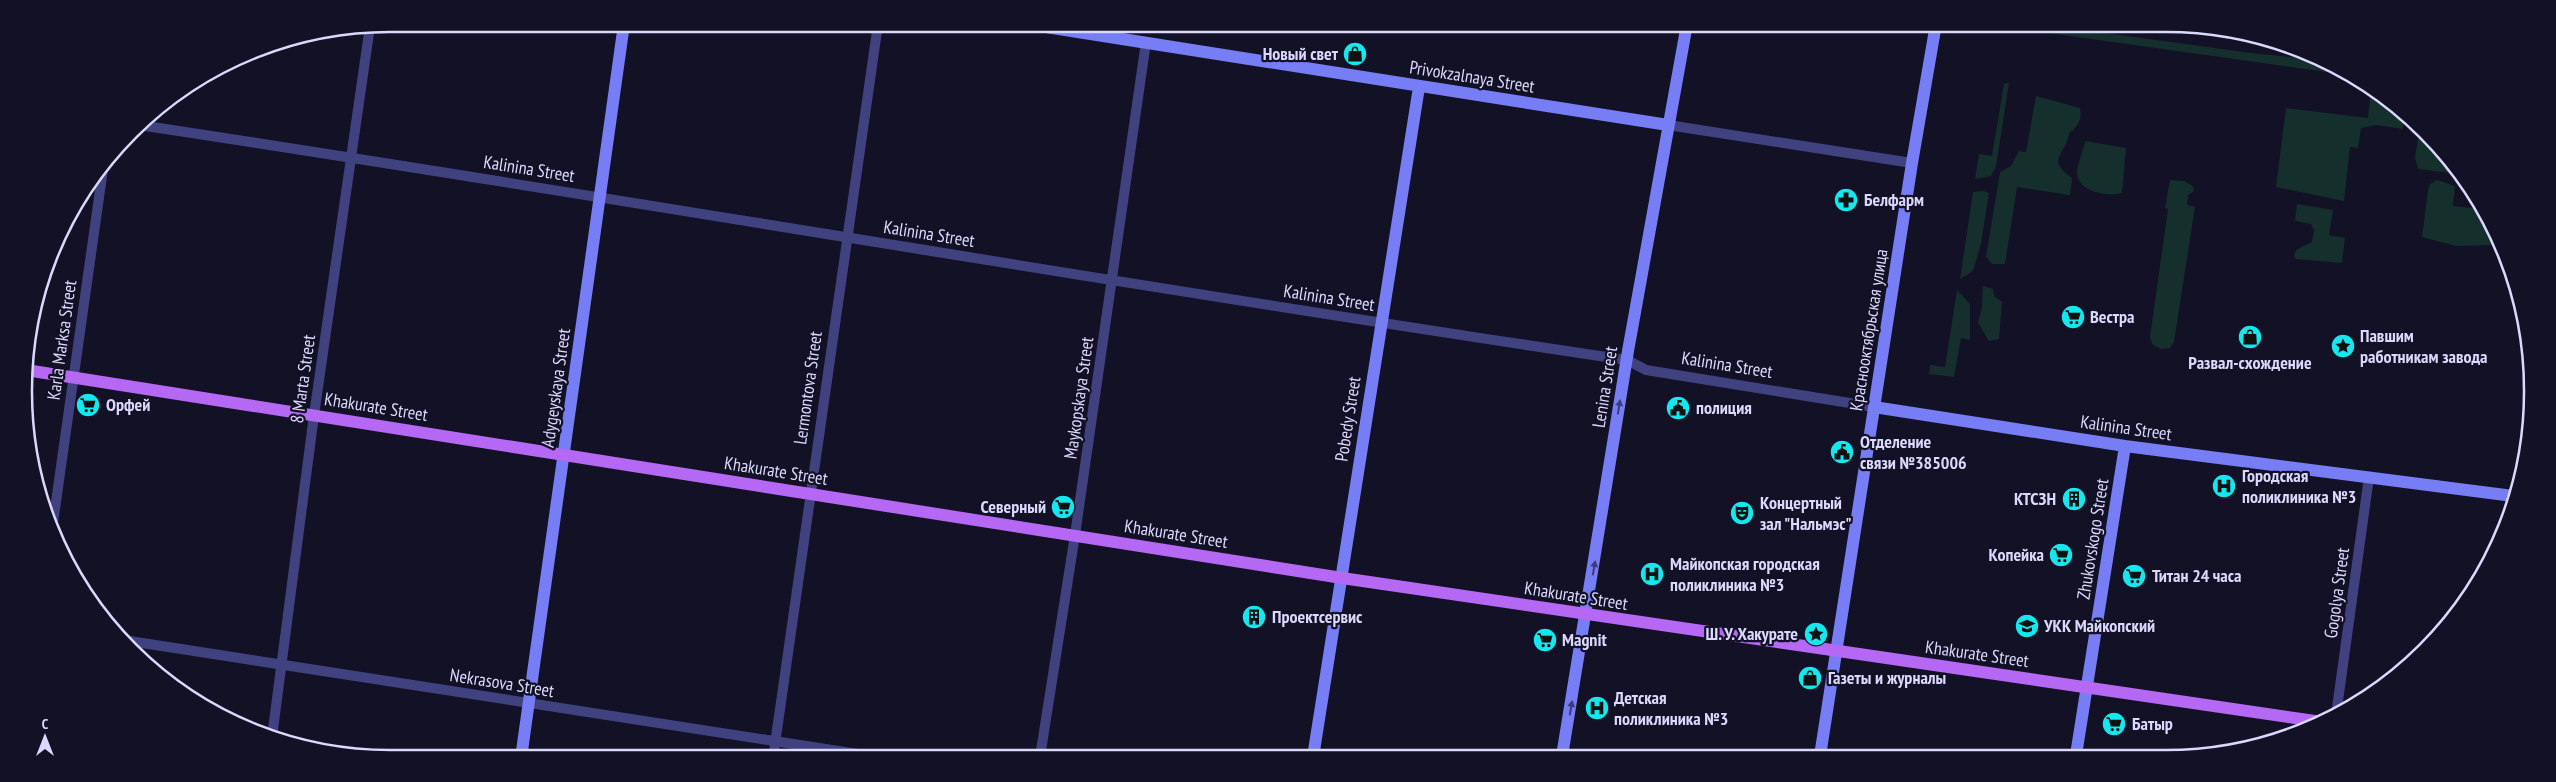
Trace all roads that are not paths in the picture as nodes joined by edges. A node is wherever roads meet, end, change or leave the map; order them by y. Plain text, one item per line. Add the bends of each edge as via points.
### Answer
1 (623, 32) edge
2 (877, 32) edge
3 (1080, 32) edge
4 (1685, 32) edge
5 (1934, 32) edge
6 (369, 33) edge
7 (1146, 42) junction
8 (1419, 87) junction
9 (1668, 125) junction
10 (149, 127) edge
11 (352, 158) junction
12 (1912, 163) junction
13 (101, 181) edge
14 (600, 199) junction
15 (847, 238) junction
16 (1112, 281) junction
17 (1381, 324) junction
18 (1627, 360) junction
19 (33, 371) edge
20 (74, 377) junction
21 (1874, 407) junction
22 (314, 415) junction
23 (2125, 446) junction
24 (564, 455) junction
25 (2369, 477) junction
26 (809, 495) junction
27 (2507, 495) edge
28 (54, 513) edge
29 (1075, 535) junction
30 (1342, 578) junction
31 (1587, 616) junction
32 (136, 642) edge
33 (1837, 652) junction
34 (282, 664) junction
35 (2086, 687) junction
36 (529, 704) junction
37 (2337, 705) edge
38 (2307, 720) edge
39 (273, 729) edge
40 (776, 742) junction
41 (522, 750) edge
42 (774, 750) edge
43 (830, 750) edge
44 (1041, 750) edge
45 (1314, 750) edge
46 (1563, 750) edge
47 (1821, 750) edge
48 (2077, 750) edge

1 - 14 street, Adygeyskaya Street
2 - 15 street, Lermontova Street
3 - 7 street, Privokzalnaya Street
4 - 9 street, Lenina Street
5 - 12 street, Краснооктябрьская улица
6 - 11 street, 8 Marta Street
7 - 8 street, Privokzalnaya Street
7 - 16 street, Maykopskaya Street
8 - 9 street, Privokzalnaya Street
8 - 17 street, Pobedy Street
9 - 12 street, Privokzalnaya Street
9 - 18 street, Lenina Street
10 - 11 street, Kalinina Street
11 - 14 street, Kalinina Street
11 - 22 street, 8 Marta Street
12 - 21 street, Краснооктябрьская улица
13 - 20 street, Karla Marksa Street
14 - 15 street, Kalinina Street
14 - 24 street, Adygeyskaya Street
15 - 16 street, Kalinina Street
15 - 26 street, Lermontova Street
16 - 17 street, Kalinina Street
16 - 29 street, Maykopskaya Street
17 - 18 street, Kalinina Street
17 - 30 street, Pobedy Street
18 - 21 street, Kalinina Street via 1646,370
31 -> 18 street, Lenina Street
19 - 20 main road, Khakurate Street
20 - 22 main road, Khakurate Street
20 - 28 street, Karla Marksa Street
21 - 23 street, Kalinina Street
21 - 33 street, Краснооктябрьская улица
22 - 24 main road, Khakurate Street
22 - 34 street, 8 Marta Street
23 - 25 street, Kalinina Street
23 - 35 street, Zhukovskogo Street
24 - 26 main road, Khakurate Street
24 - 36 street, Adygeyskaya Street
25 - 27 street, Kalinina Street
25 - 37 street, Gogolya Street
26 - 29 main road, Khakurate Street
26 - 40 street, Lermontova Street
29 - 30 main road, Khakurate Street
29 - 44 street, Maykopskaya Street
30 - 31 main road, Khakurate Street
30 - 45 street, Pobedy Street
31 - 33 main road, Khakurate Street
46 -> 31 street, Lenina Street
32 - 34 street, Nekrasova Street
33 - 35 main road, Khakurate Street
33 - 47 street, Краснооктябрьская улица
34 - 36 street, Nekrasova Street
34 - 39 street, 8 Marta Street
35 - 38 main road, Khakurate Street
35 - 48 street, Zhukovskogo Street
36 - 40 street, Nekrasova Street
36 - 41 street, Adygeyskaya Street
40 - 42 street, Lermontova Street
40 - 43 street, Nekrasova Street

